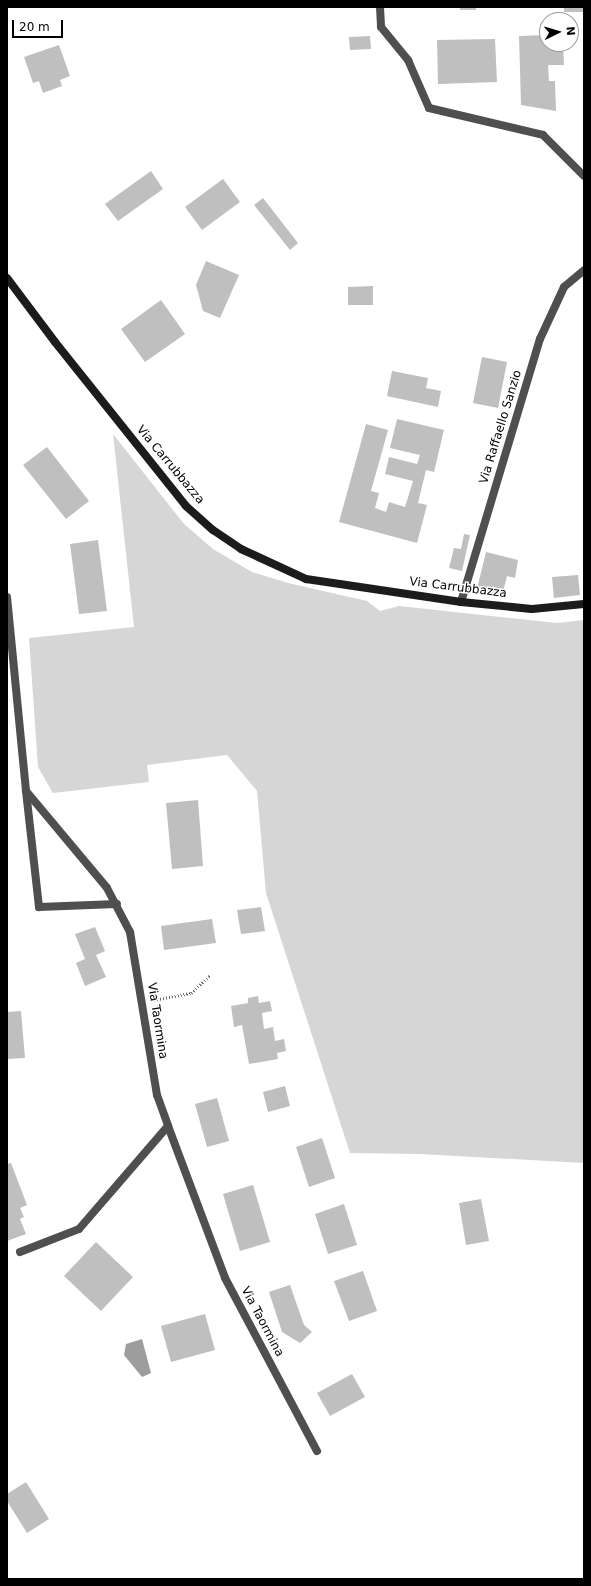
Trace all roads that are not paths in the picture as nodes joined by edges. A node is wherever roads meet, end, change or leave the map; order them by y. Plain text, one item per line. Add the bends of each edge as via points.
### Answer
1 (380, 7) edge
2 (584, 176) edge
3 (584, 270) edge
4 (7, 278) edge
5 (7, 597) edge
6 (461, 602) junction
7 (584, 604) edge
8 (26, 791) junction
9 (117, 904) junction
10 (168, 1126) junction
11 (20, 1252) dead end
12 (317, 1451) dead end

1 - 2 street via 381,27 408,60 429,108 543,135
3 - 6 street, Via Raffaello Sanzio via 564,287 540,339
4 - 6 main road, Via Carrubbazza via 186,506 213,530 271,565 306,579
5 - 8 street
6 - 7 main road, Via Carrubbazza via 532,609
8 - 9 street, Via Taormina via 107,888
8 - 9 street via 39,907
9 - 10 street, Via Taormina via 130,932 157,1095
10 - 11 street via 79,1229
10 - 12 street, Via Taormina via 225,1278

